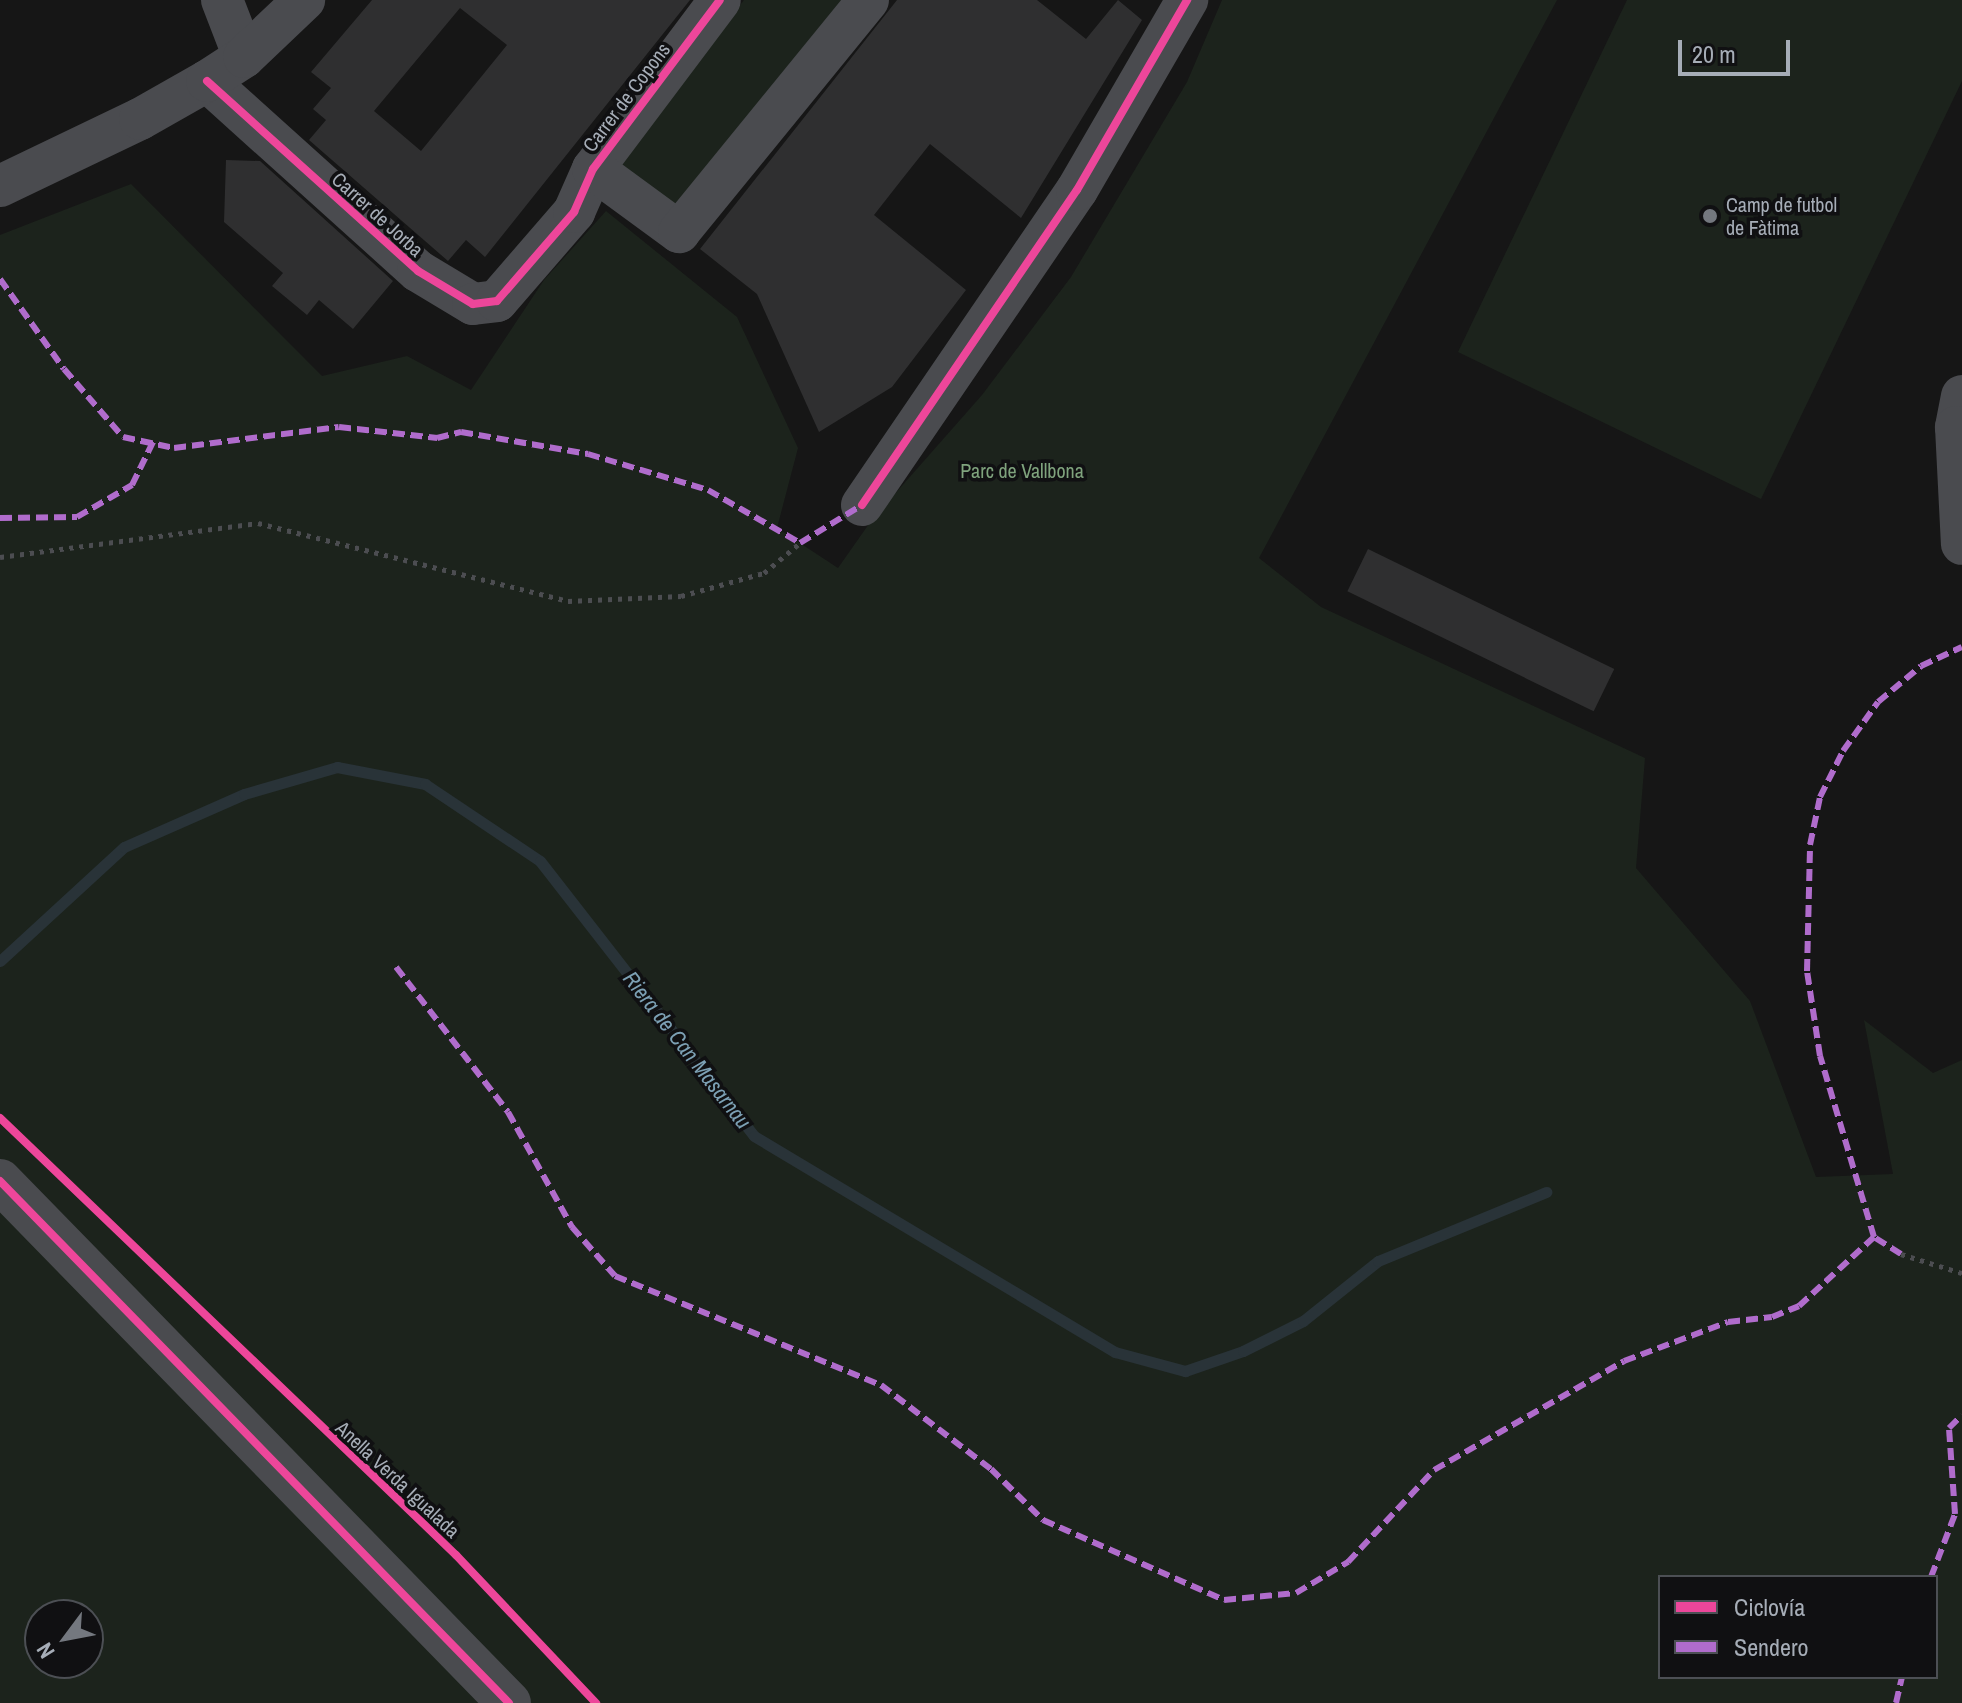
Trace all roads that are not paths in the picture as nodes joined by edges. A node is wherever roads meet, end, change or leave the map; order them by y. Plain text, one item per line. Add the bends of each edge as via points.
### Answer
1 (222, 0) edge
2 (304, 0) edge
3 (720, 0) edge
4 (868, 0) edge
5 (1187, 0) edge
6 (244, 57) junction
7 (207, 81) junction
8 (593, 169) junction
9 (0, 186) edge
10 (538, 257) joint
11 (1962, 396) edge
12 (1959, 445) edge
13 (862, 505) dead end
14 (1962, 544) edge
15 (3, 1184) edge
16 (509, 1703) edge

1 - 6 street
2 - 6 street
3 - 8 street, Carrer de Copons
4 - 8 street, Carrer de Copons via 679,232
5 - 13 street via 1077,190
6 - 7 street
7 - 9 street
7 - 10 street, Carrer de Jorba via 418,271 453,295 473,304 497,301
8 - 10 street, Carrer de Copons via 574,212
11 - 12 street
12 - 14 street
15 - 16 street

